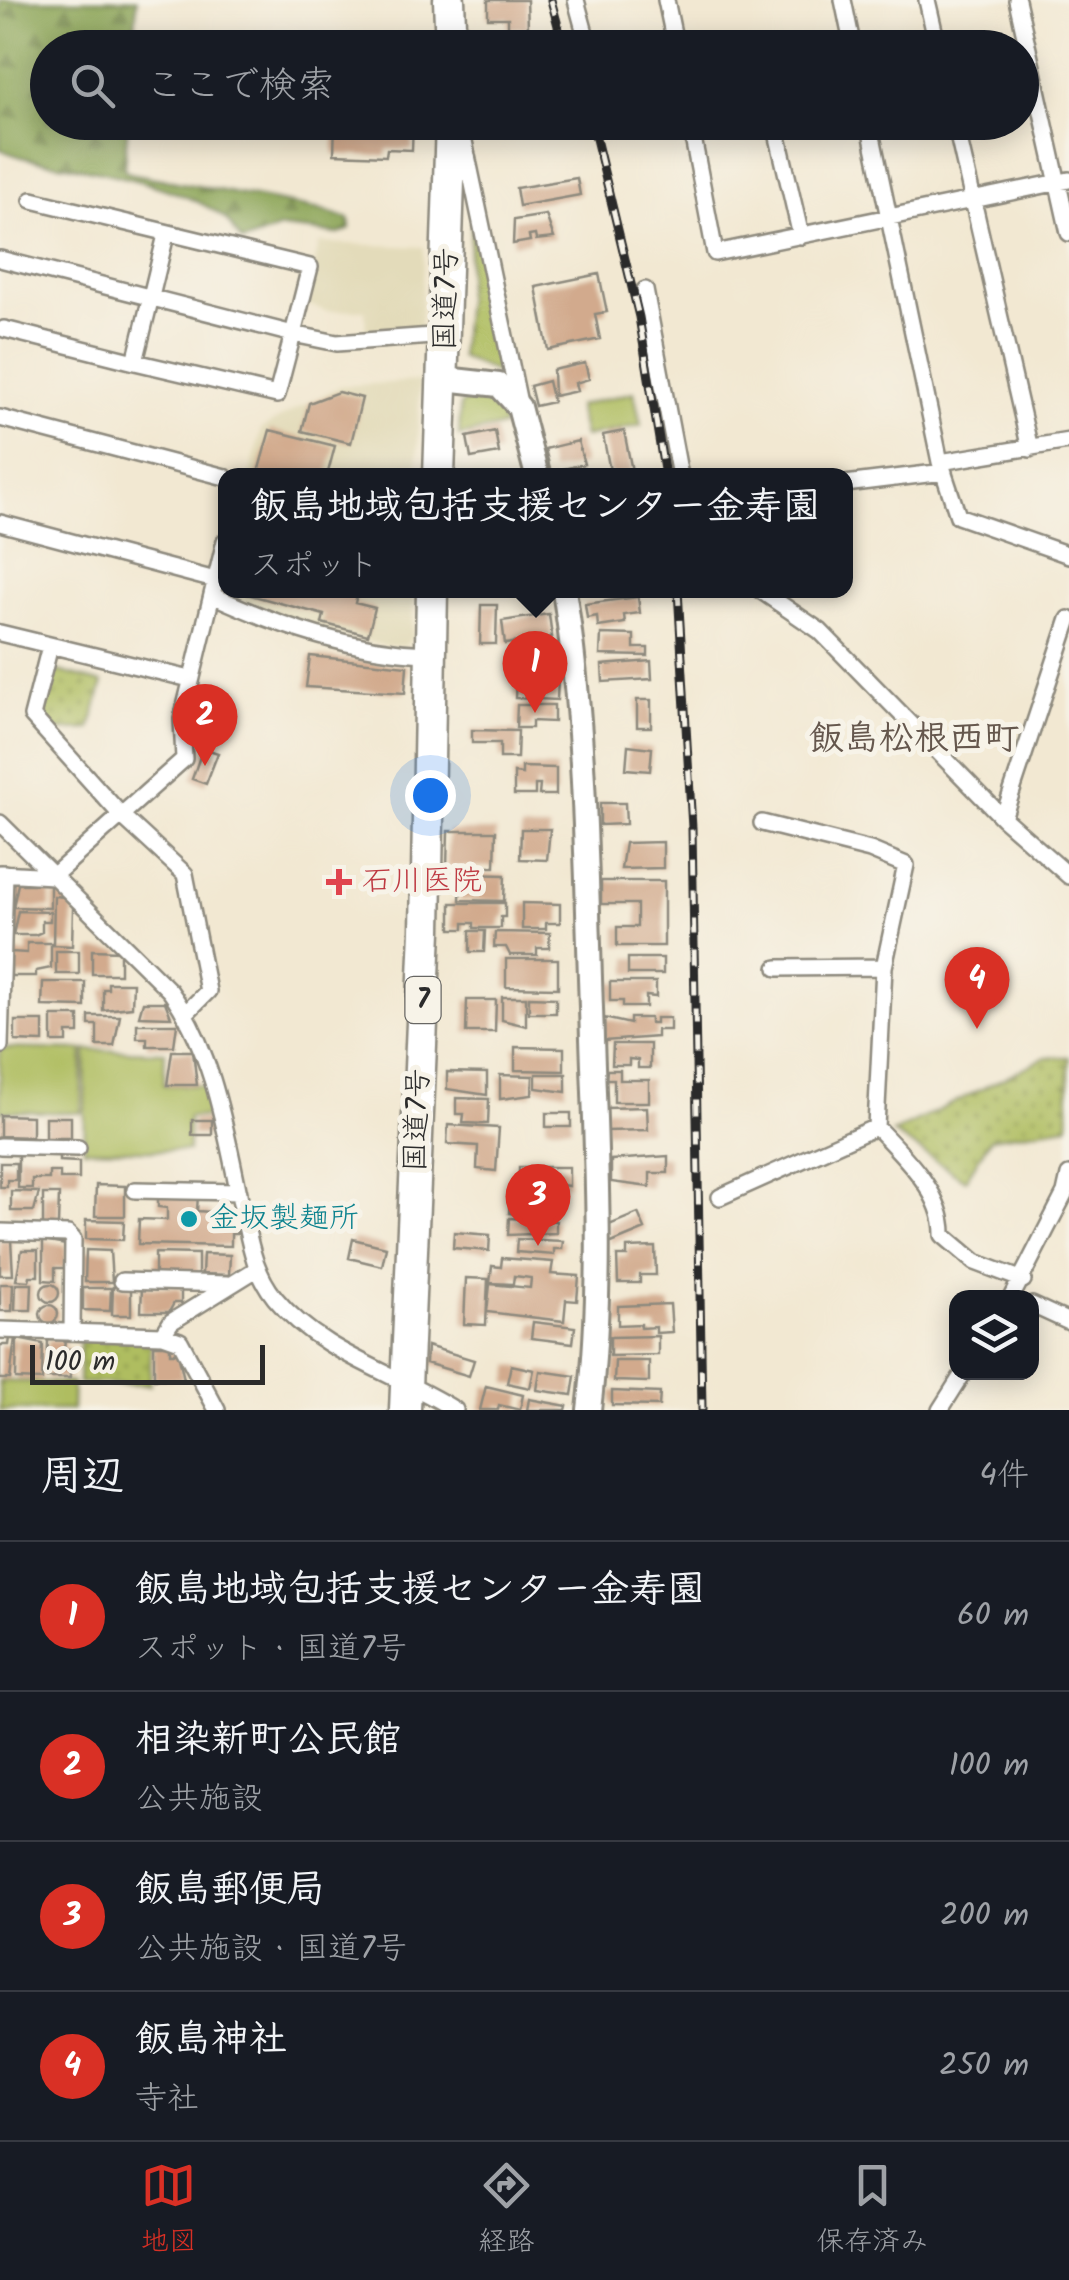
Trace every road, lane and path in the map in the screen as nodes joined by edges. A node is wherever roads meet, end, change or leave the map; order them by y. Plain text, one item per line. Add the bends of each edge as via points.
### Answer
1 (449, 0) edge
2 (576, 0) edge
3 (666, 0) edge
4 (843, 0) edge
5 (927, 0) edge
6 (1017, 0) edge
7 (450, 30) edge
8 (584, 30) edge
9 (672, 30) edge
10 (849, 30) edge
11 (934, 30) edge
12 (1025, 30) edge
13 (1039, 87) edge
14 (451, 140) edge
15 (464, 140) edge
16 (693, 140) edge
17 (778, 140) edge
18 (872, 140) edge
19 (959, 140) edge
20 (1063, 181) edge
21 (32, 200) dead end
22 (972, 200) junction
23 (888, 218) junction
24 (1069, 233) edge
25 (166, 235) junction
26 (801, 236) junction
27 (0, 259) edge
28 (646, 290) dead end
29 (150, 295) junction
30 (4, 329) dead end
31 (292, 334) junction
32 (446, 335) junction
33 (135, 362) junction
34 (446, 379) junction
35 (520, 407) junction
36 (0, 418) edge
37 (1069, 441) edge
38 (1030, 449) junction
39 (942, 467) junction
40 (440, 468) edge
41 (536, 468) edge
42 (679, 468) edge
43 (218, 476) edge
44 (853, 483) edge
45 (0, 523) edge
46 (1069, 554) edge
47 (218, 570) edge
48 (214, 587) junction
49 (218, 589) edge
50 (233, 598) edge
51 (432, 598) edge
52 (565, 598) edge
53 (772, 598) edge
54 (1069, 619) edge
55 (0, 633) edge
56 (50, 646) junction
57 (428, 654) junction
58 (190, 680) junction
59 (121, 815) junction
60 (1003, 818) junction
61 (0, 823) edge
62 (762, 823) dead end
63 (3, 873) edge
64 (52, 876) junction
65 (1069, 876) edge
66 (884, 967) junction
67 (777, 968) dead end
68 (186, 1014) junction
69 (0, 1046) edge
70 (876, 1127) junction
71 (0, 1146) edge
72 (78, 1148) dead end
73 (1069, 1175) edge
74 (136, 1190) dead end
75 (239, 1192) junction
76 (720, 1197) dead end
77 (0, 1232) edge
78 (256, 1270) junction
79 (1023, 1280) junction
80 (122, 1281) dead end
81 (228, 1284) junction
82 (1017, 1290) edge
83 (1039, 1308) edge
84 (1069, 1322) edge
85 (0, 1330) edge
86 (72, 1333) junction
87 (164, 1335) junction
88 (959, 1380) edge
89 (406, 1395) edge
90 (216, 1410) edge
91 (455, 1410) edge
92 (589, 1410) edge
93 (940, 1410) edge

1 - 7 highway
2 - 8 street
3 - 9 street
4 - 10 street
5 - 11 street
6 - 12 street
13 - 20 street
14 - 32 highway, 国道7号
15 - 35 street
16 - 26 street via 715,253
17 - 26 street
18 - 23 street
19 - 22 street
20 - 22 street
20 - 24 street
21 - 25 street
22 - 23 street
22 - 38 street
23 - 26 street
23 - 39 street
25 - 29 street
25 - 31 street via 310,267
27 - 29 street
28 - 42 street
29 - 31 street
29 - 33 street
30 - 33 street
31 - 32 street via 338,343
31 - 33 street via 277,395
32 - 34 highway, 国道7号
34 - 35 street via 498,385
34 - 40 highway, 国道7号
35 - 41 street
36 - 43 street
37 - 38 street
38 - 39 street
39 - 44 street
39 - 46 street via 958,516
45 - 48 street
47 - 48 street
48 - 49 street
48 - 58 street
50 - 57 street via 278,625 382,652
51 - 57 highway, 国道7号 / 7
52 - 92 street via 582,748 594,1104 599,1291
53 - 60 street via 820,631
54 - 60 street
55 - 56 street
56 - 58 street
56 - 59 street via 32,716
57 - 89 highway, 国道7号 / 7 via 426,930
58 - 59 street via 182,719 184,759
59 - 64 street
59 - 68 street via 185,874 208,991
60 - 65 street
61 - 64 street
62 - 66 street via 906,865
63 - 64 street
63 - 69 street
64 - 68 street
66 - 67 street
66 - 70 street
68 - 75 street via 215,1088
70 - 76 street
70 - 79 street via 908,1160 943,1214 943,1235 975,1262
71 - 72 street
73 - 79 street
74 - 75 street
75 - 78 street
77 - 86 street via 68,1234 74,1240
78 - 81 street
78 - 89 street via 277,1300 336,1350
79 - 82 street
80 - 81 street
81 - 87 street via 171,1322
83 - 84 street
85 - 86 street
86 - 87 street
87 - 90 street via 180,1341
88 - 93 street
89 - 91 street

